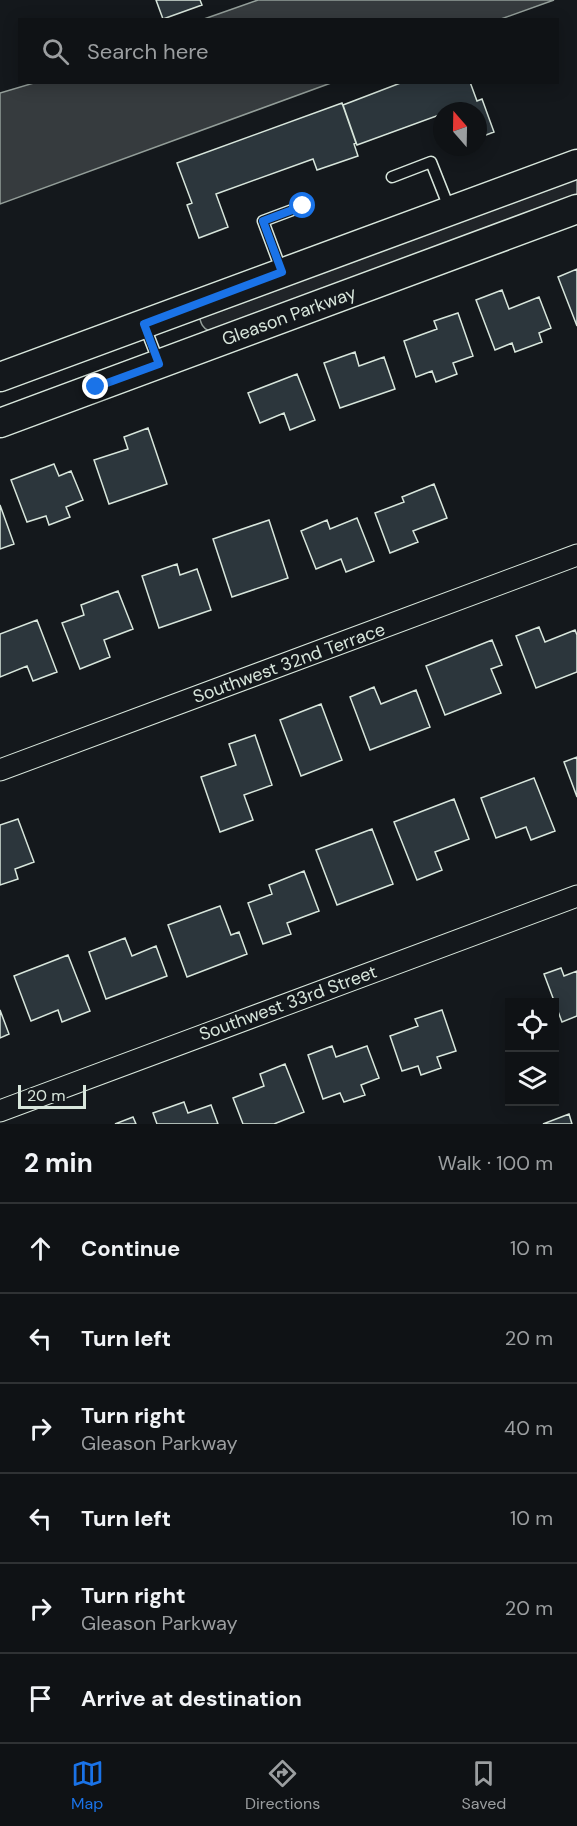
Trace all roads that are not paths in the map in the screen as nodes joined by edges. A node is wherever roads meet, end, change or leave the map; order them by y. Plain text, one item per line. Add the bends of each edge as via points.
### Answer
1 (577, 164) edge
2 (392, 177) dead end
3 (303, 206) dead end
4 (577, 209) edge
5 (450, 211) junction
6 (282, 272) junction
7 (144, 324) junction
8 (159, 364) junction
9 (0, 377) edge
10 (0, 423) edge
11 (577, 555) edge
12 (0, 770) edge
13 (577, 896) edge
14 (0, 1111) edge

1 - 5 main road
2 - 5 lane via 431,162
3 - 6 lane via 263,221
4 - 8 main road, Gleason Parkway
5 - 6 main road
6 - 7 main road
7 - 8 lane
7 - 9 main road
8 - 10 main road, Gleason Parkway
11 - 12 street, Southwest 32nd Terrace
13 - 14 street, Southwest 33rd Street

